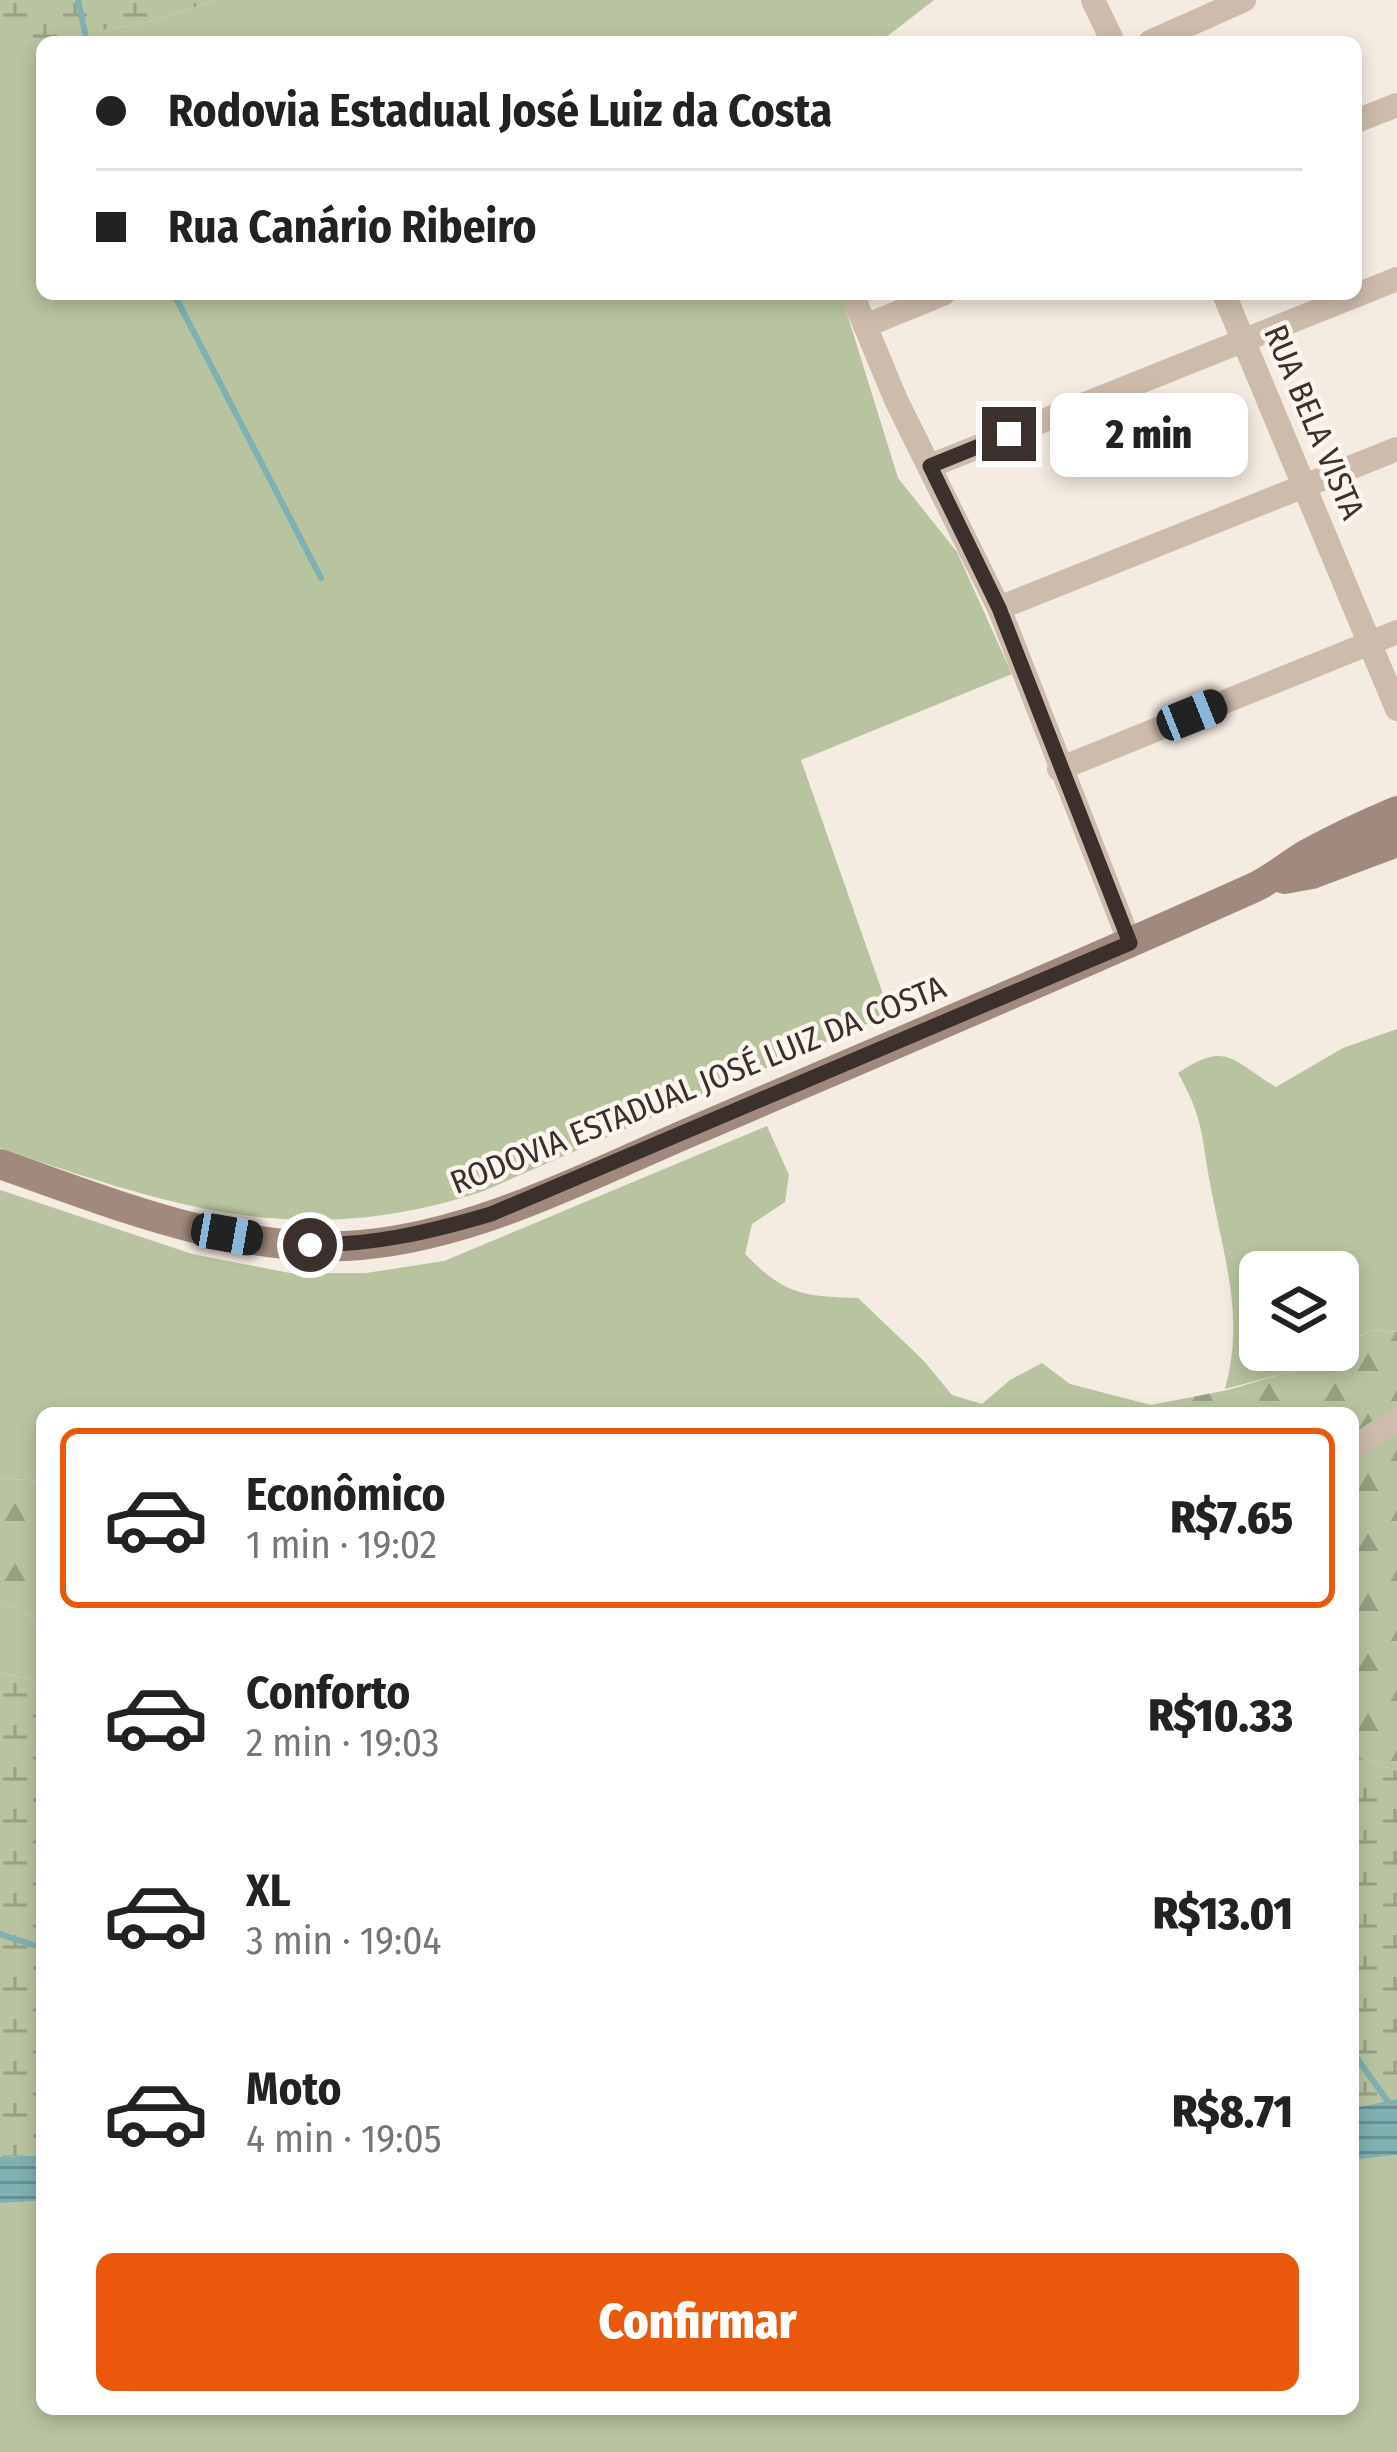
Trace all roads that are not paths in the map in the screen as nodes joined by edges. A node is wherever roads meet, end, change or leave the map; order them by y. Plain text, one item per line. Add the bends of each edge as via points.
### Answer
1 (1093, 0) edge
2 (1244, 0) edge
3 (1110, 36) edge
4 (1163, 36) edge
5 (1397, 105) edge
6 (1362, 119) edge
7 (1397, 279) edge
8 (1362, 292) edge
9 (854, 300) edge
10 (928, 300) edge
11 (1227, 300) edge
12 (1343, 300) edge
13 (865, 326) junction
14 (1244, 338) junction
15 (1397, 449) edge
16 (930, 466) junction
17 (1306, 486) junction
18 (999, 608) junction
19 (1397, 632) edge
20 (1370, 644) junction
21 (1397, 709) edge
22 (1059, 769) junction
23 (1397, 811) edge
24 (1397, 842) edge
25 (1266, 882) junction
26 (1130, 943) junction
27 (0, 1164) edge
28 (1397, 1419) edge
29 (1359, 1445) edge

1 - 3 street
2 - 4 street
5 - 6 street
7 - 8 street
9 - 13 street
10 - 13 street
11 - 14 street, RUA BELA VISTA
12 - 14 street
13 - 16 street
14 - 16 street
14 - 17 street, RUA BELA VISTA
15 - 17 street
16 - 18 street
17 - 18 street
17 - 20 street, RUA BELA VISTA
18 - 22 street
19 - 20 street
20 - 21 street, RUA BELA VISTA
20 - 22 street
22 - 26 street
23 - 25 main road
24 - 25 main road
25 - 26 main road, RODOVIA ESTADUAL JOSÉ LUIZ DA COSTA
26 - 27 main road, RODOVIA ESTADUAL JOSÉ LUIZ DA COSTA via 590,1175 418,1235 361,1245 269,1242 181,1224
28 - 29 street

